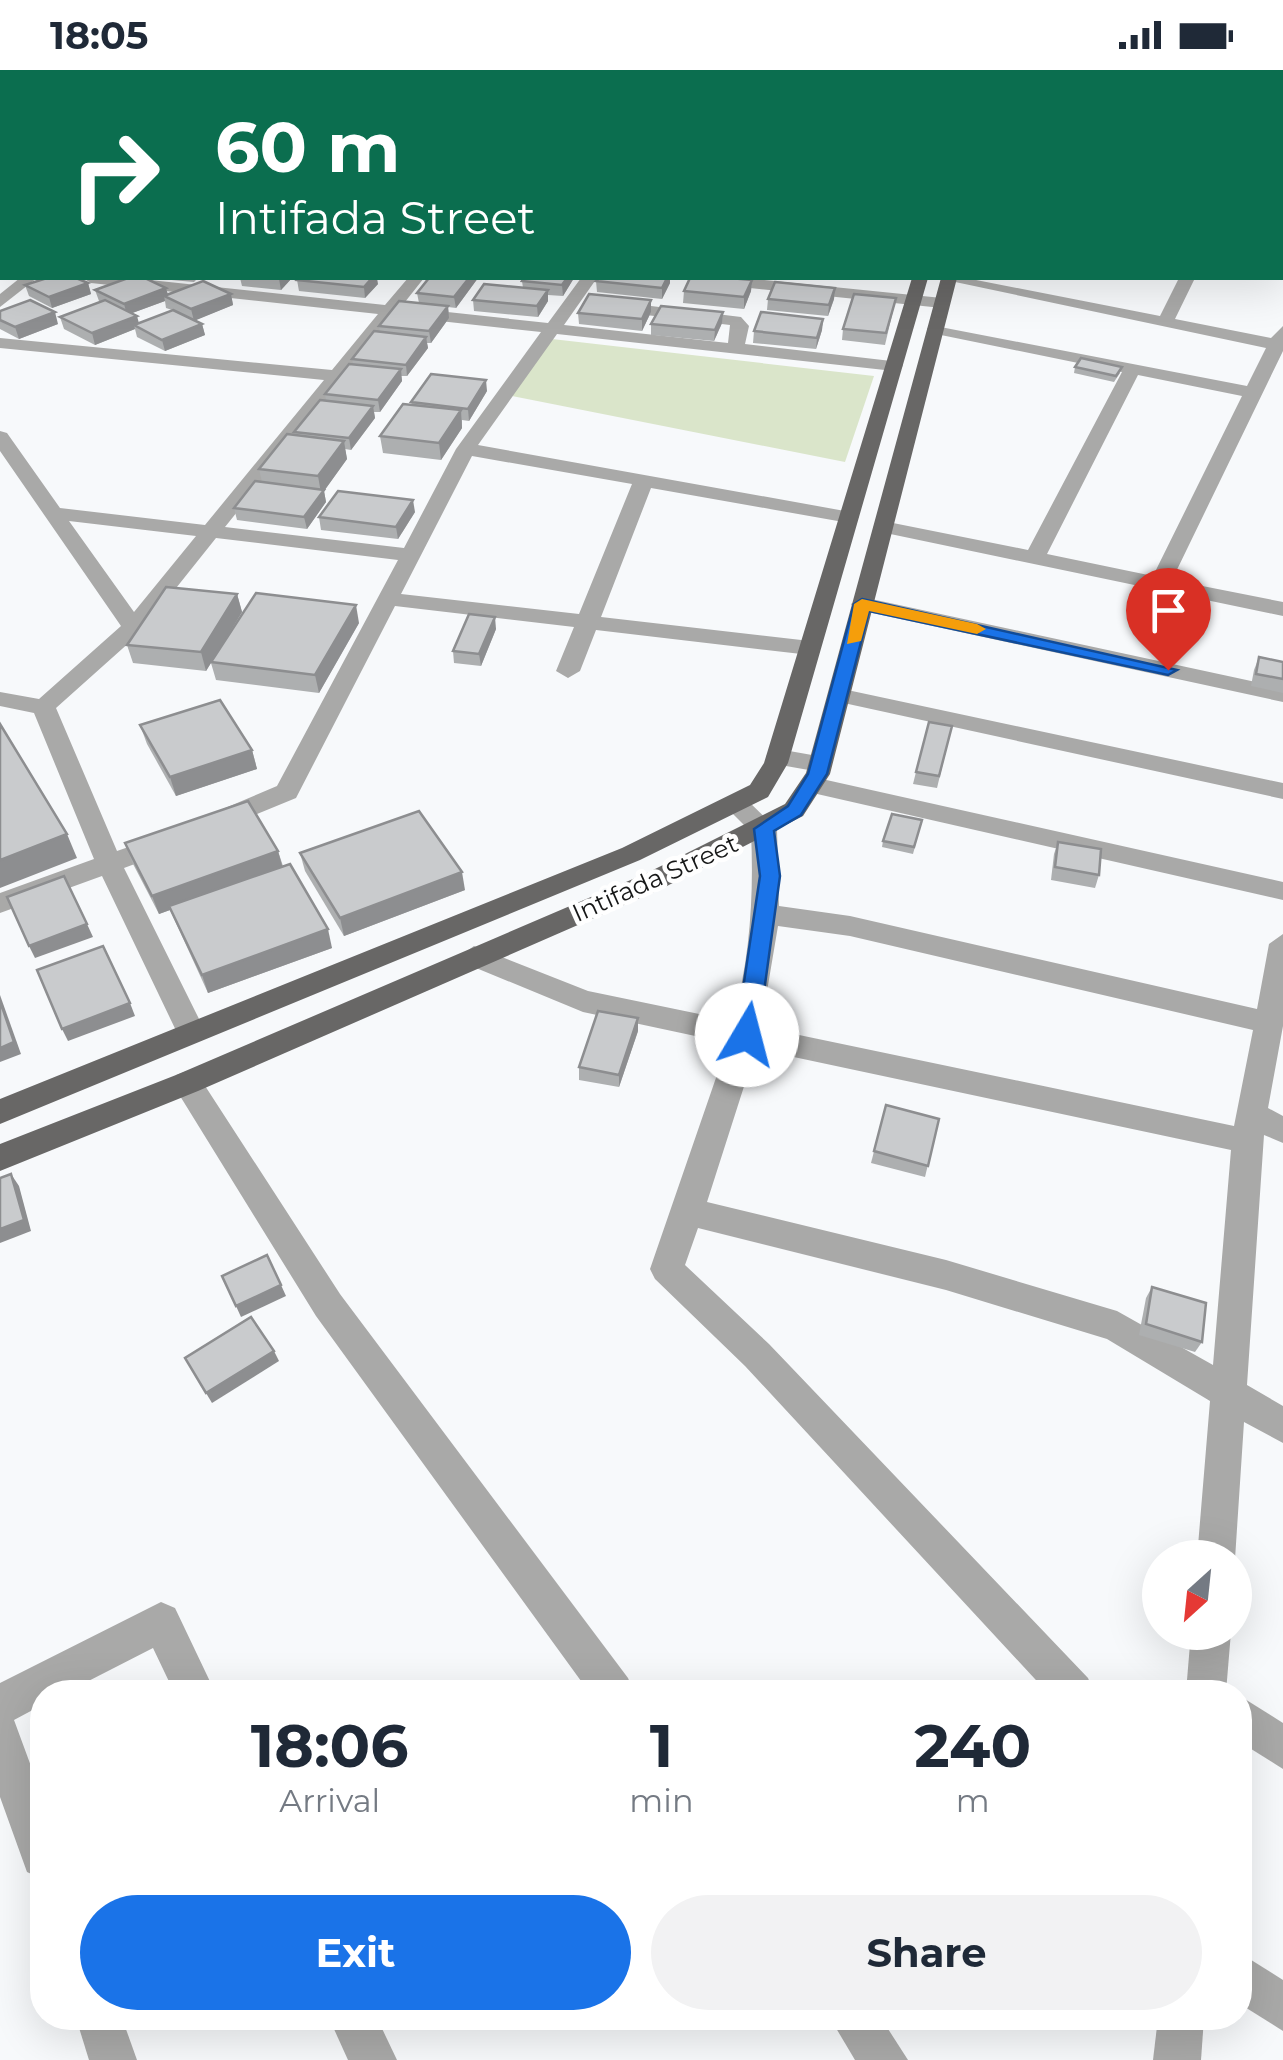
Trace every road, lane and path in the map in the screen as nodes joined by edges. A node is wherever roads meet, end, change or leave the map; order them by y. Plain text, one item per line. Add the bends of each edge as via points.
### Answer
1 (26, 280) edge
2 (137, 280) edge
3 (414, 280) edge
4 (587, 280) edge
5 (750, 280) edge
6 (873, 280) edge
7 (1186, 280) edge
8 (227, 284) edge
9 (917, 287) edge
10 (952, 291) edge
11 (0, 301) edge
12 (571, 302) junction
13 (393, 308) junction
14 (1166, 321) junction
15 (552, 329) junction
16 (1281, 340) edge
17 (0, 343) edge
18 (735, 349) junction
19 (894, 366) junction
20 (1133, 368) junction
21 (337, 376) junction
22 (1251, 392) junction
23 (0, 437) edge
24 (466, 449) junction
25 (643, 482) junction
26 (54, 513) junction
27 (849, 517) junction
28 (883, 527) junction
29 (211, 532) junction
30 (411, 555) junction
31 (1034, 558) junction
32 (1160, 583) junction
33 (390, 598) junction
34 (862, 604) junction
35 (1283, 608) edge
36 (585, 622) junction
37 (132, 627) junction
38 (810, 648) junction
39 (568, 671) dead end
40 (1283, 694) edge
41 (838, 695) junction
42 (0, 700) edge
43 (44, 707) junction
44 (778, 756) junction
45 (816, 775) junction
46 (1283, 791) edge
47 (736, 804) junction
48 (764, 829) junction
49 (110, 866) junction
50 (1283, 891) edge
51 (0, 904) edge
52 (764, 914) junction
53 (1283, 944) edge
54 (474, 956) junction
55 (1270, 1023) junction
56 (191, 1033) junction
57 (747, 1035) junction
58 (187, 1083) junction
59 (0, 1112) edge
60 (1250, 1128) junction
61 (1283, 1130) edge
62 (0, 1158) edge
63 (686, 1211) junction
64 (1228, 1390) junction
65 (1283, 1426) edge
66 (1217, 1540) edge
67 (1210, 1650) edge
68 (48, 1680) edge
69 (190, 1680) edge
70 (605, 1680) edge
71 (1063, 1680) edge
72 (1207, 1680) edge
73 (30, 1690) edge
74 (0, 1705) edge
75 (1252, 1726) edge
76 (0, 1735) edge
77 (1283, 1748) edge
78 (30, 1822) edge
79 (1252, 1985) edge
80 (1283, 2008) edge
81 (103, 2030) edge
82 (358, 2030) edge
83 (862, 2030) edge
84 (1179, 2030) edge
85 (114, 2060) edge
86 (373, 2060) edge
87 (884, 2060) edge
88 (1176, 2060) edge

1 - 11 street
2 - 8 street
3 - 13 street
4 - 12 street
5 - 9 street
6 - 9 street
7 - 14 street
8 - 13 street
9 - 10 street
9 - 19 main road, Intifada Street
10 - 14 street
10 - 20 street
10 - 28 main road, Intifada Street
12 - 15 street
12 - 18 street via 735,320
13 - 15 street
13 - 21 street
14 - 16 street
15 - 18 street
15 - 24 street
16 - 22 street
17 - 21 street
18 - 19 street
19 - 27 main road, Intifada Street
20 - 22 street
20 - 31 street
21 - 29 street
22 - 32 street
23 - 26 street
24 - 25 street
24 - 30 street
25 - 27 street
25 - 36 street
26 - 29 street
26 - 37 street
27 - 38 main road, Intifada Street
28 - 31 street
28 - 34 main road, Intifada Street
29 - 30 street
29 - 37 street
30 - 33 street
31 - 32 street
32 - 35 street
33 - 36 street
33 - 49 street via 287,792
34 - 40 street
34 - 41 main road, Intifada Street
36 - 38 street
36 - 39 street
37 - 43 street
38 - 44 main road, Intifada Street
41 - 45 main road, Intifada Street
41 - 46 street
42 - 43 street
43 - 49 street
44 - 45 street
44 - 47 main road, Intifada Street via 759,791
45 - 48 main road, Intifada Street via 794,810
45 - 50 street
47 - 48 street
47 - 56 main road, Intifada Street
48 - 52 street via 770,876
48 - 54 main road, Intifada Street
49 - 51 street
49 - 56 street
52 - 55 street via 850,926
52 - 57 street
53 - 55 street
54 - 57 street via 583,1001
54 - 58 main road, Intifada Street
55 - 60 street
56 - 59 main road, Intifada Street
57 - 60 street
57 - 63 street
58 - 62 main road, Intifada Street
58 - 70 street via 328,1305
60 - 61 street
60 - 64 street
63 - 64 street via 946,1275 1117,1326
63 - 71 street via 667,1269 758,1355
64 - 65 street
64 - 66 street
67 - 72 street
68 - 69 street via 161,1622
73 - 74 street
75 - 77 street
76 - 78 street
79 - 80 street
81 - 85 street
82 - 86 street
83 - 87 street
84 - 88 street

